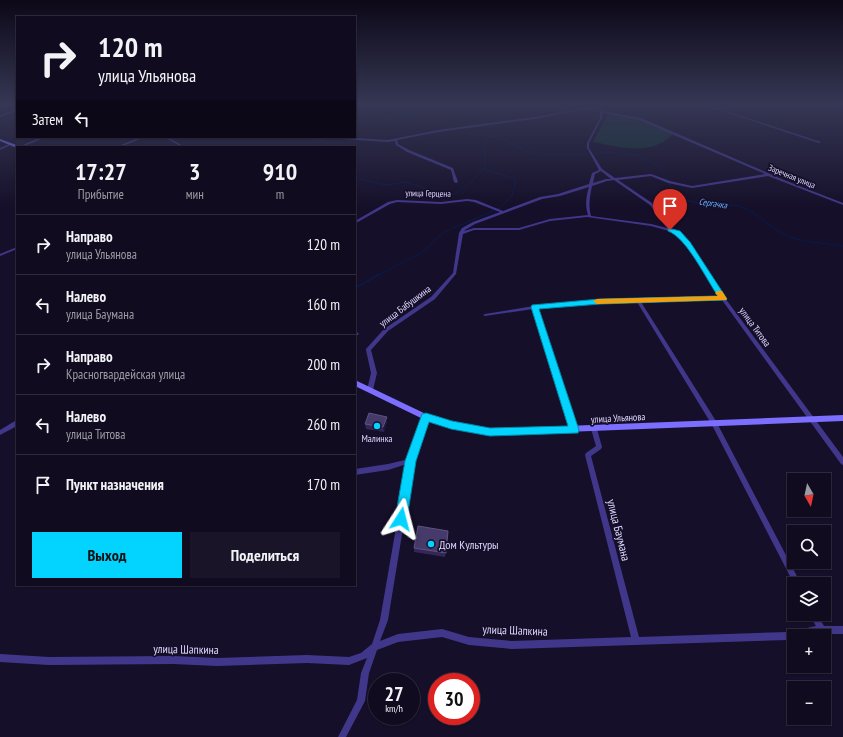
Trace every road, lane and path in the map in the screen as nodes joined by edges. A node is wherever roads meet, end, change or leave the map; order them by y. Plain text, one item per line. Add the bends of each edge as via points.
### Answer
1 (39, 139) edge
2 (138, 139) edge
3 (170, 139) edge
4 (359, 139) edge
5 (590, 139) edge
6 (687, 139) edge
7 (812, 139) edge
8 (0, 140) edge
9 (396, 140) joint
10 (820, 142) dead end
11 (12, 144) junction
12 (17, 146) edge
13 (22, 146) edge
14 (120, 146) edge
15 (182, 146) edge
16 (0, 149) edge
17 (601, 170) junction
18 (768, 175) junction
19 (618, 179) junction
20 (456, 182) dead end
21 (592, 184) junction
22 (843, 204) edge
23 (503, 212) junction
24 (590, 217) junction
25 (356, 221) edge
26 (670, 230) junction
27 (461, 233) junction
28 (16, 248) edge
29 (0, 255) edge
30 (723, 299) junction
31 (638, 300) junction
32 (535, 307) junction
33 (484, 315) dead end
34 (356, 383) edge
35 (370, 390) junction
36 (426, 416) junction
37 (843, 418) edge
38 (810, 419) junction
39 (714, 423) junction
40 (16, 424) edge
41 (594, 429) junction
42 (574, 430) junction
43 (0, 433) edge
44 (411, 461) junction
45 (843, 462) edge
46 (356, 472) edge
47 (794, 577) edge
48 (831, 630) edge
49 (843, 630) edge
50 (787, 636) edge
51 (636, 641) junction
52 (374, 647) junction
53 (0, 658) edge
54 (342, 737) edge

1 - 13 street
2 - 14 street
3 - 15 street
4 - 9 street
5 - 17 street via 588,148
6 - 18 street, Заречная улица
7 - 10 street
8 - 11 main road
9 - 20 street via 397,144 408,151 452,168
11 - 12 main road
11 - 16 street
17 - 19 street
17 - 21 street via 594,173
18 - 19 street via 692,187 651,175
18 - 22 street, Заречная улица
19 - 21 street
19 - 26 street via 651,204
21 - 23 street
21 - 24 street via 586,208
23 - 25 street, улица Герцена via 467,200 441,203 397,201
23 - 27 street via 474,222 463,228
24 - 26 street
24 - 27 street via 550,220 519,230 474,229
26 - 30 street, улица Титова via 677,232 687,244
27 - 35 street, улица Бабушкина via 455,273 433,298 386,330 368,350 374,373
28 - 29 street
30 - 31 street
30 - 38 street, улица Титова
31 - 32 street
31 - 39 street
32 - 33 street
32 - 42 street
34 - 35 main road, улица Ульянова
35 - 36 main road, улица Ульянова
36 - 42 main road, улица Ульянова via 451,425 490,432
36 - 44 street
37 - 38 main road, улица Ульянова
38 - 39 main road, улица Ульянова
38 - 45 street, улица Титова
39 - 41 main road, улица Ульянова
39 - 47 street
40 - 43 street
41 - 42 main road, улица Ульянова
41 - 51 street, улица Баумана via 599,447 588,455
44 - 46 street
44 - 52 street via 384,620
48 - 49 street, улица Шапкина
50 - 51 street, улица Шапкина
51 - 52 street, улица Шапкина via 512,645 469,640 442,633 398,638
52 - 53 street, улица Шапкина via 363,656 349,661 306,659 217,662
52 - 54 street via 365,673 361,701

